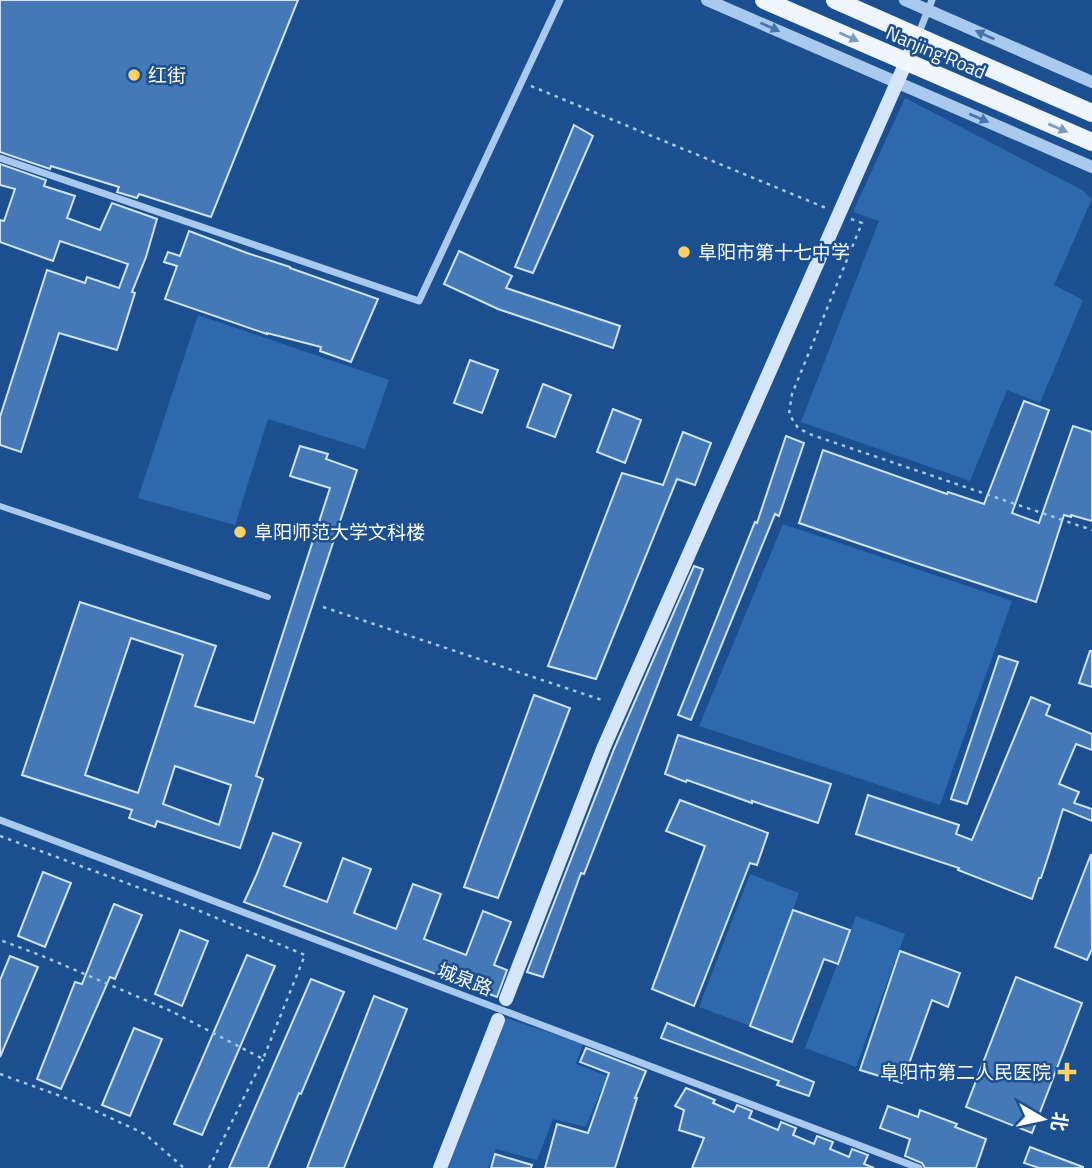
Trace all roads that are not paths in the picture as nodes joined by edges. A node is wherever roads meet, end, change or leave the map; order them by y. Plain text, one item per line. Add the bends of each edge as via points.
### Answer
1 (560, 0) edge
2 (708, 0) edge
3 (764, 0) edge
4 (835, 0) edge
5 (905, 0) edge
6 (930, 5) edge
7 (918, 35) junction
8 (907, 62) junction
9 (1092, 82) edge
10 (898, 83) junction
11 (1092, 113) edge
12 (1092, 142) edge
13 (0, 159) edge
14 (1092, 167) edge
15 (0, 506) edge
16 (268, 597) dead end
17 (0, 820) edge
18 (506, 999) dead end
19 (498, 1020) dead end
20 (440, 1168) edge
21 (919, 1168) edge

1 - 13 street via 419,302
2 -> 10 street
3 -> 8 main road, Nanjing Road
4 - 7 main road, Nanjing Road
5 - 6 street
6 - 7 street
9 -> 6 street
7 - 8 main road
7 - 11 main road, Nanjing Road
8 - 10 main road
8 -> 12 main road, Nanjing Road
10 -> 14 street
10 - 18 main road via 603,749
15 - 16 street
17 - 21 street, 城泉路
19 - 20 main road

